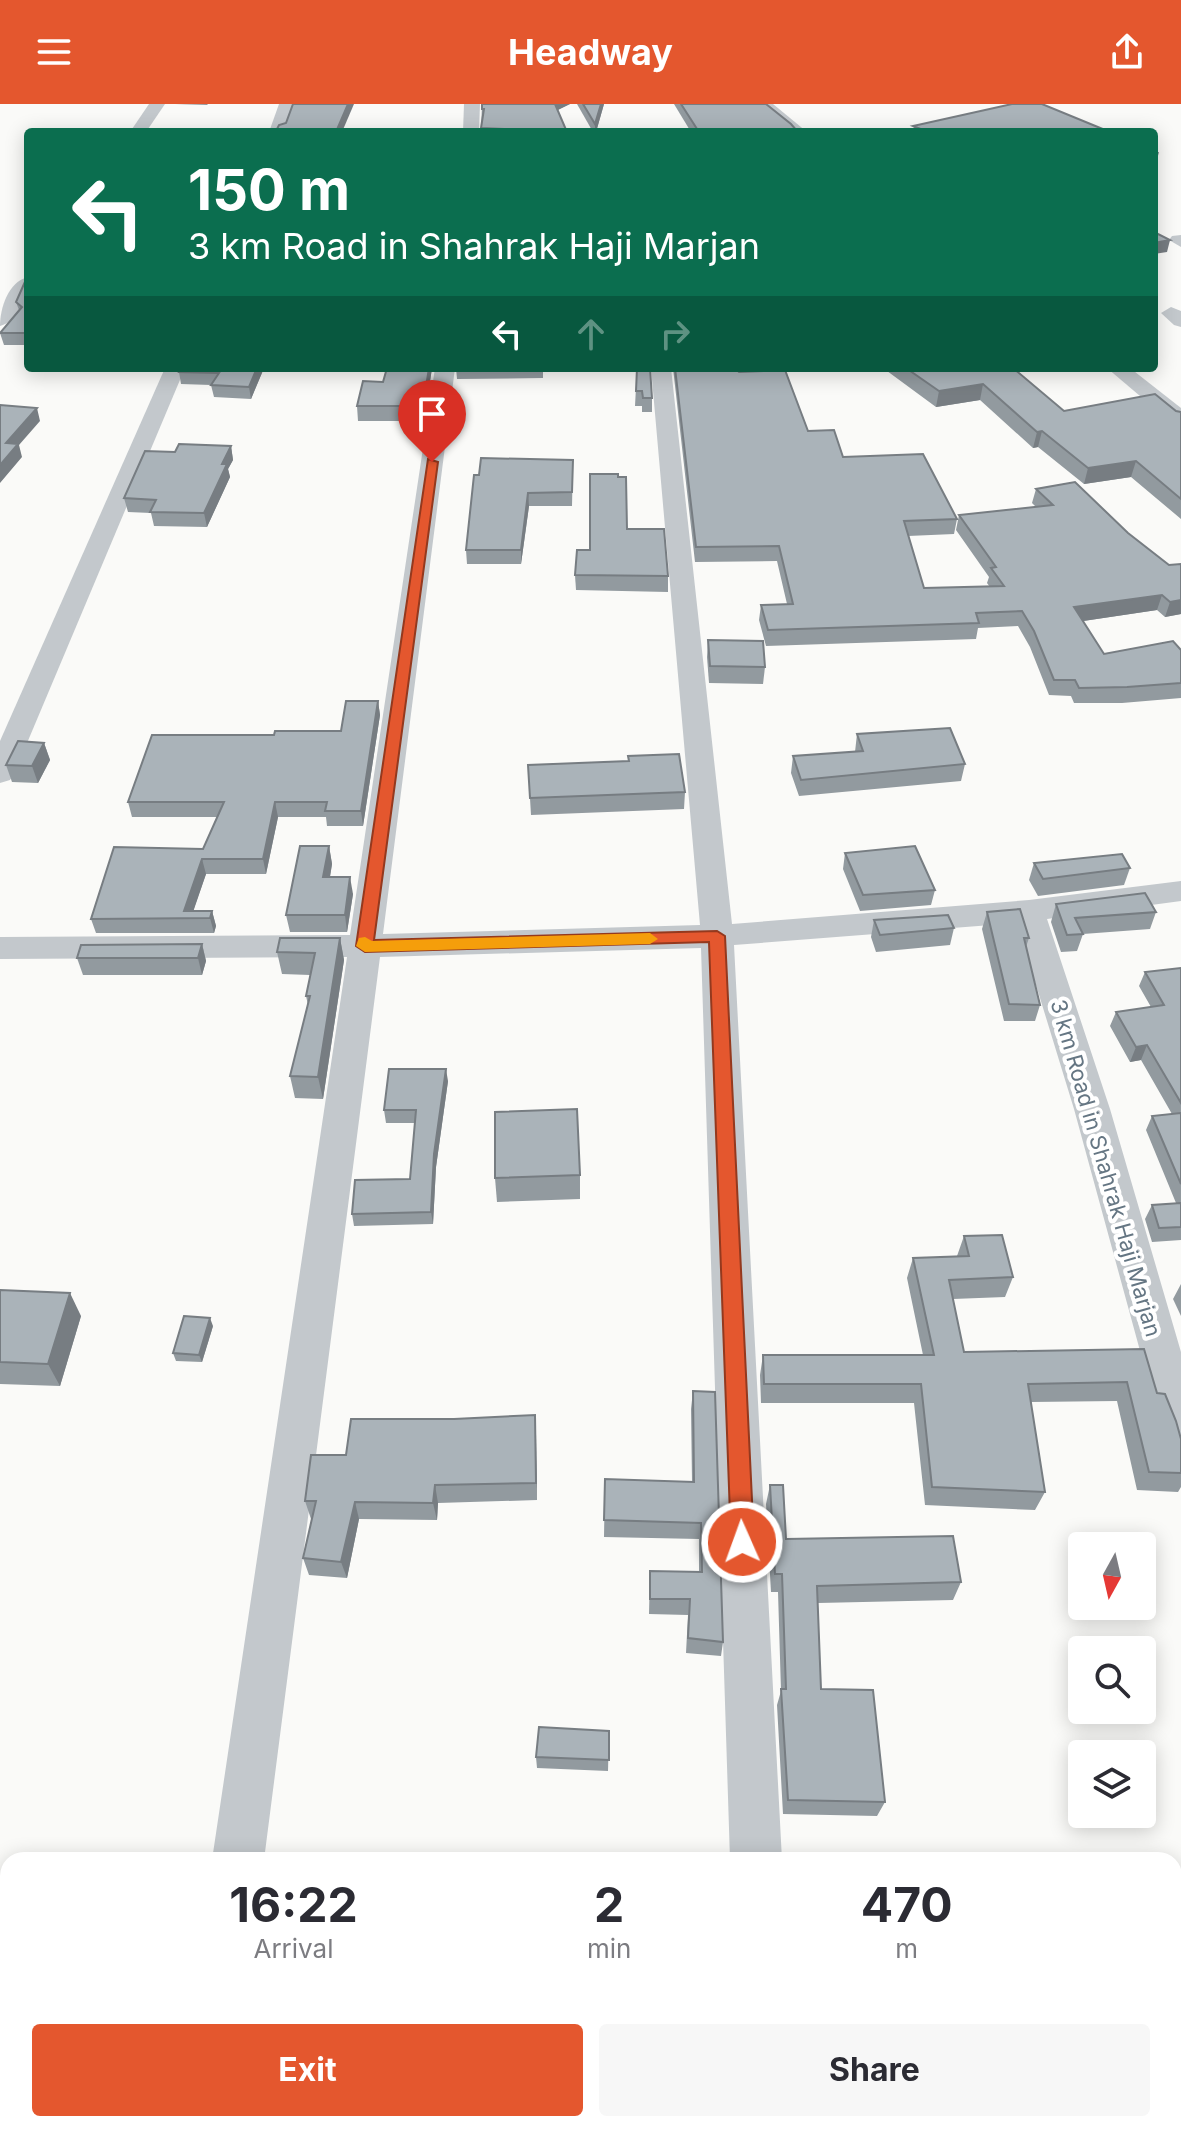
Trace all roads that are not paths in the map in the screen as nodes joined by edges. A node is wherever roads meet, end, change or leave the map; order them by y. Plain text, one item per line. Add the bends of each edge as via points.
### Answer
1 (157, 104) edge
2 (287, 104) edge
3 (472, 104) edge
4 (764, 104) edge
5 (141, 128) edge
6 (278, 128) edge
7 (471, 128) edge
8 (794, 128) edge
9 (24, 288) edge
10 (0, 320) edge
11 (173, 372) edge
12 (444, 372) edge
13 (661, 372) edge
14 (1122, 372) edge
15 (1181, 419) edge
16 (0, 774) edge
17 (1181, 891) edge
18 (1029, 911) junction
19 (717, 936) junction
20 (365, 946) junction
21 (0, 948) edge
22 (1181, 1424) edge
23 (239, 1852) edge
24 (756, 1852) edge

1 - 5 street
2 - 6 street
3 - 7 street
4 - 8 street
9 - 10 street
11 - 16 street
12 - 20 street
13 - 19 street
14 - 15 street
17 - 18 street
18 - 19 street
18 - 22 street, 3 km Road in Shahrak Haji Marjan via 1092,1109
19 - 20 street
19 - 24 street
20 - 21 street
20 - 23 street

